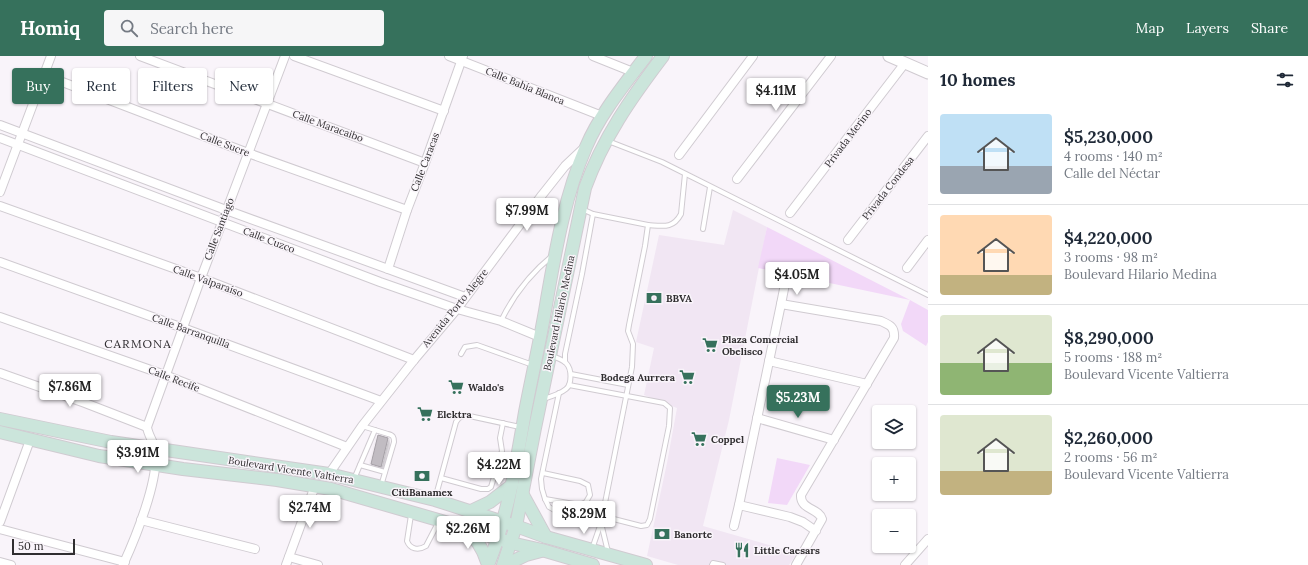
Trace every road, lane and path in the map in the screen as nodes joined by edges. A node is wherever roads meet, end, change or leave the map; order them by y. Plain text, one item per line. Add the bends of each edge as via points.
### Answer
1 (51, 56) edge
2 (140, 56) edge
3 (285, 56) edge
4 (294, 56) edge
5 (449, 56) edge
6 (593, 56) edge
7 (646, 56) edge
8 (663, 56) edge
9 (753, 56) edge
10 (831, 56) edge
11 (889, 56) edge
12 (462, 58) edge
13 (905, 63) junction
14 (47, 68) edge
15 (633, 72) junction
16 (928, 73) edge
17 (64, 83) edge
18 (215, 84) edge
19 (273, 88) edge
20 (33, 104) edge
21 (267, 104) joint
22 (444, 111) junction
23 (602, 116) junction
24 (0, 125) edge
25 (22, 133) junction
26 (928, 136) edge
27 (0, 138) edge
28 (606, 140) junction
29 (18, 144) junction
30 (586, 147) junction
31 (248, 153) junction
32 (678, 155) dead end
33 (425, 163) junction
34 (685, 174) junction
35 (737, 179) dead end
36 (710, 187) junction
37 (0, 192) edge
38 (0, 206) edge
39 (580, 208) junction
40 (226, 210) junction
41 (407, 210) junction
42 (790, 213) dead end
43 (593, 214) junction
44 (222, 223) junction
45 (648, 225) junction
46 (703, 229) dead end
47 (848, 240) dead end
48 (928, 240) edge
49 (556, 253) junction
50 (0, 262) edge
51 (907, 268) dead end
52 (388, 269) junction
53 (787, 274) dead end
54 (201, 278) junction
55 (928, 295) edge
56 (466, 297) junction
57 (781, 304) junction
58 (457, 309) junction
59 (0, 317) edge
60 (501, 322) junction
61 (183, 328) junction
62 (540, 337) junction
63 (461, 354) dead end
64 (550, 356) junction
65 (414, 360) junction
66 (769, 361) junction
67 (565, 362) junction
68 (534, 366) junction
69 (0, 373) edge
70 (570, 374) junction
71 (165, 375) junction
72 (569, 384) junction
73 (867, 384) junction
74 (628, 385) junction
75 (559, 393) junction
76 (627, 395) junction
77 (541, 400) junction
78 (381, 401) junction
79 (757, 418) junction
80 (0, 419) edge
81 (504, 423) junction
82 (362, 426) junction
83 (147, 427) junction
84 (523, 427) junction
85 (375, 430) junction
86 (0, 432) edge
87 (30, 440) junction
88 (834, 440) junction
89 (347, 447) junction
90 (155, 448) junction
91 (156, 465) junction
92 (360, 465) junction
93 (385, 472) junction
94 (543, 472) junction
95 (329, 474) junction
96 (441, 478) junction
97 (354, 480) junction
98 (512, 485) junction
99 (315, 486) junction
100 (381, 486) junction
101 (523, 495) junction
102 (545, 499) junction
103 (435, 500) junction
104 (738, 505) junction
105 (471, 511) junction
106 (411, 512) junction
107 (602, 516) junction
108 (141, 520) junction
109 (439, 521) junction
110 (0, 522) edge
111 (503, 522) junction
112 (601, 523) junction
113 (459, 526) junction
114 (516, 526) junction
115 (734, 526) dead end
116 (0, 529) edge
117 (816, 531) junction
118 (546, 537) junction
119 (498, 538) junction
120 (928, 539) edge
121 (511, 543) junction
122 (254, 549) dead end
123 (542, 550) junction
124 (592, 550) junction
125 (609, 555) junction
126 (287, 561) edge
127 (0, 562) edge
128 (124, 564) edge
129 (11, 565) edge
130 (318, 565) edge
131 (488, 565) edge
132 (504, 565) edge
133 (593, 565) edge
134 (646, 565) edge
135 (712, 565) edge
136 (723, 565) edge
137 (796, 565) edge
138 (906, 565) edge

1 - 14 street
2 - 18 street, Calle Maracaibo
3 - 19 street, Calle Santiago
4 - 22 street
5 - 12 street, Calle Bahía Blanca
6 - 15 street
7 - 15 main road, Boulevard Hilario Medina
8 - 28 main road, Boulevard Hilario Medina via 624,109
9 - 32 street
10 - 35 street
11 - 13 street
12 - 22 street, Calle Caracas
12 - 23 street, Calle Bahía Blanca
13 - 16 street
13 - 42 street, Privada Merino
15 - 23 main road, Boulevard Hilario Medina
17 - 31 street, Calle Sucre
20 - 25 street
21 - 31 street, Calle Santiago
21 - 33 street, Calle Maracaibo
22 - 33 street, Calle Caracas
23 - 30 main road, Boulevard Hilario Medina
24 - 25 street, Calle Cuzco
25 - 29 street
25 - 40 street, Calle Cuzco
26 - 47 street, Privada Condesa
27 - 29 street, Calle Cuzco
28 - 34 lane
28 - 39 main road, Boulevard Hilario Medina via 591,171
29 - 37 street
29 - 44 street, Calle Cuzco
30 - 49 main road, Boulevard Hilario Medina via 568,199
30 - 56 street, Avenida Porto Alegre via 564,166
31 - 40 street, Calle Santiago
31 - 41 street, Calle Sucre
33 - 41 street, Calle Caracas
34 - 36 lane
34 - 45 lane via 681,214 678,219 670,225
36 - 46 lane
36 - 55 lane
38 - 54 street, Calle Valparaíso
39 - 43 lane
39 - 64 main road, Boulevard Hilario Medina
40 - 44 street, Calle Santiago
40 - 52 street, Calle Cuzco
41 - 52 street, Calle Caracas
43 - 45 lane
43 - 67 lane
44 - 54 street, Calle Santiago
44 - 58 street, Calle Cuzco
45 - 74 lane via 628,331 633,344
48 - 51 street
49 - 60 lane via 539,267 514,297
49 - 62 main road, Boulevard Hilario Medina
50 - 61 street, Calle Barranquilla
52 - 56 street, Calle Cuzco
53 - 57 street
54 - 61 street, Calle Santiago
54 - 65 street, Calle Valparaíso
56 - 58 street, Avenida Porto Alegre
57 - 66 street
57 - 73 street via 881,321 890,325 895,332 894,338
58 - 60 street, Calle Cuzco
58 - 65 street, Avenida Porto Alegre
59 - 71 street, Calle Recife
60 - 62 street, Calle Cuzco
61 - 71 street, Calle Santiago
61 - 78 street, Calle Barranquilla
62 - 68 main road, Boulevard Hilario Medina
63 - 68 lane via 465,347 477,345
64 - 67 lane
64 - 77 main road, Boulevard Hilario Medina
65 - 78 street, Avenida Porto Alegre
66 - 73 street
66 - 79 street
67 - 70 lane
68 - 84 main road, Boulevard Hilario Medina
69 - 83 street
70 - 72 lane
70 - 74 lane
71 - 83 street, Calle Santiago
71 - 89 street, Calle Recife
72 - 75 lane
72 - 76 lane
73 - 88 street
74 - 76 lane
75 - 77 lane
75 - 94 lane
76 - 107 lane
76 - 107 lane via 668,405 671,413 650,519 648,526 641,526
77 - 101 main road, Boulevard Hilario Medina
78 - 82 street, Avenida Porto Alegre
79 - 88 street
79 - 104 street
80 - 90 main road, Boulevard Vicente Valtierra via 84,437
81 - 84 lane
81 - 96 lane via 465,415 459,418
81 - 96 lane via 500,438 502,451 491,487 485,490
82 - 85 lane
82 - 89 street, Avenida Porto Alegre
83 - 90 street
84 - 98 main road, Boulevard Hilario Medina
85 - 92 lane
85 - 93 lane via 394,438
86 - 87 main road, Boulevard Vicente Valtierra
87 - 91 main road, Boulevard Vicente Valtierra via 99,456
87 - 110 street
88 - 117 street via 801,495 806,507 821,517
89 - 95 street, Avenida Porto Alegre
90 - 91 street
90 - 95 main road, Boulevard Vicente Valtierra
91 - 99 main road, Boulevard Vicente Valtierra
91 - 108 street
92 - 93 lane
92 - 97 lane
93 - 100 lane
94 - 102 lane via 541,479
94 - 102 lane via 580,481 588,485 590,495 586,502 580,505
95 - 97 main road, Boulevard Vicente Valtierra
96 - 103 lane
97 - 100 main road, Boulevard Vicente Valtierra
98 - 105 main road via 490,502
98 - 111 main road, Boulevard Hilario Medina
99 - 106 main road, Boulevard Vicente Valtierra
99 - 126 street
100 - 103 main road, Boulevard Vicente Valtierra
101 - 114 main road, Boulevard Hilario Medina
101 - 118 main road
102 - 107 lane via 549,507 556,511
103 - 105 main road, Boulevard Vicente Valtierra
104 - 115 street
104 - 117 street via 790,517
105 - 111 main road, Boulevard Vicente Valtierra
106 - 109 main road, Boulevard Vicente Valtierra
106 - 109 lane via 407,541 411,548 422,549 426,546
107 - 112 lane
108 - 122 street
108 - 128 street
109 - 113 main road, Boulevard Vicente Valtierra
111 - 114 main road, Boulevard Vicente Valtierra
111 - 119 main road, Boulevard Hilario Medina
112 - 124 lane
112 - 125 lane
113 - 119 main road, Boulevard Vicente Valtierra
113 - 131 main road via 478,544
114 - 118 main road, Boulevard Vicente Valtierra
114 - 121 main road, Boulevard Hilario Medina
116 - 128 street
117 - 137 street
118 - 124 main road, Boulevard Vicente Valtierra
119 - 121 main road, Boulevard Vicente Valtierra
119 - 131 main road, Boulevard Hilario Medina
120 - 138 street
121 - 123 main road, Boulevard Vicente Valtierra
121 - 132 main road, Boulevard Hilario Medina
123 - 132 main road
123 - 133 main road, Boulevard Vicente Valtierra
124 - 125 main road, Boulevard Vicente Valtierra
125 - 134 main road, Boulevard Vicente Valtierra
126 - 130 street
127 - 129 street
135 - 136 lane

